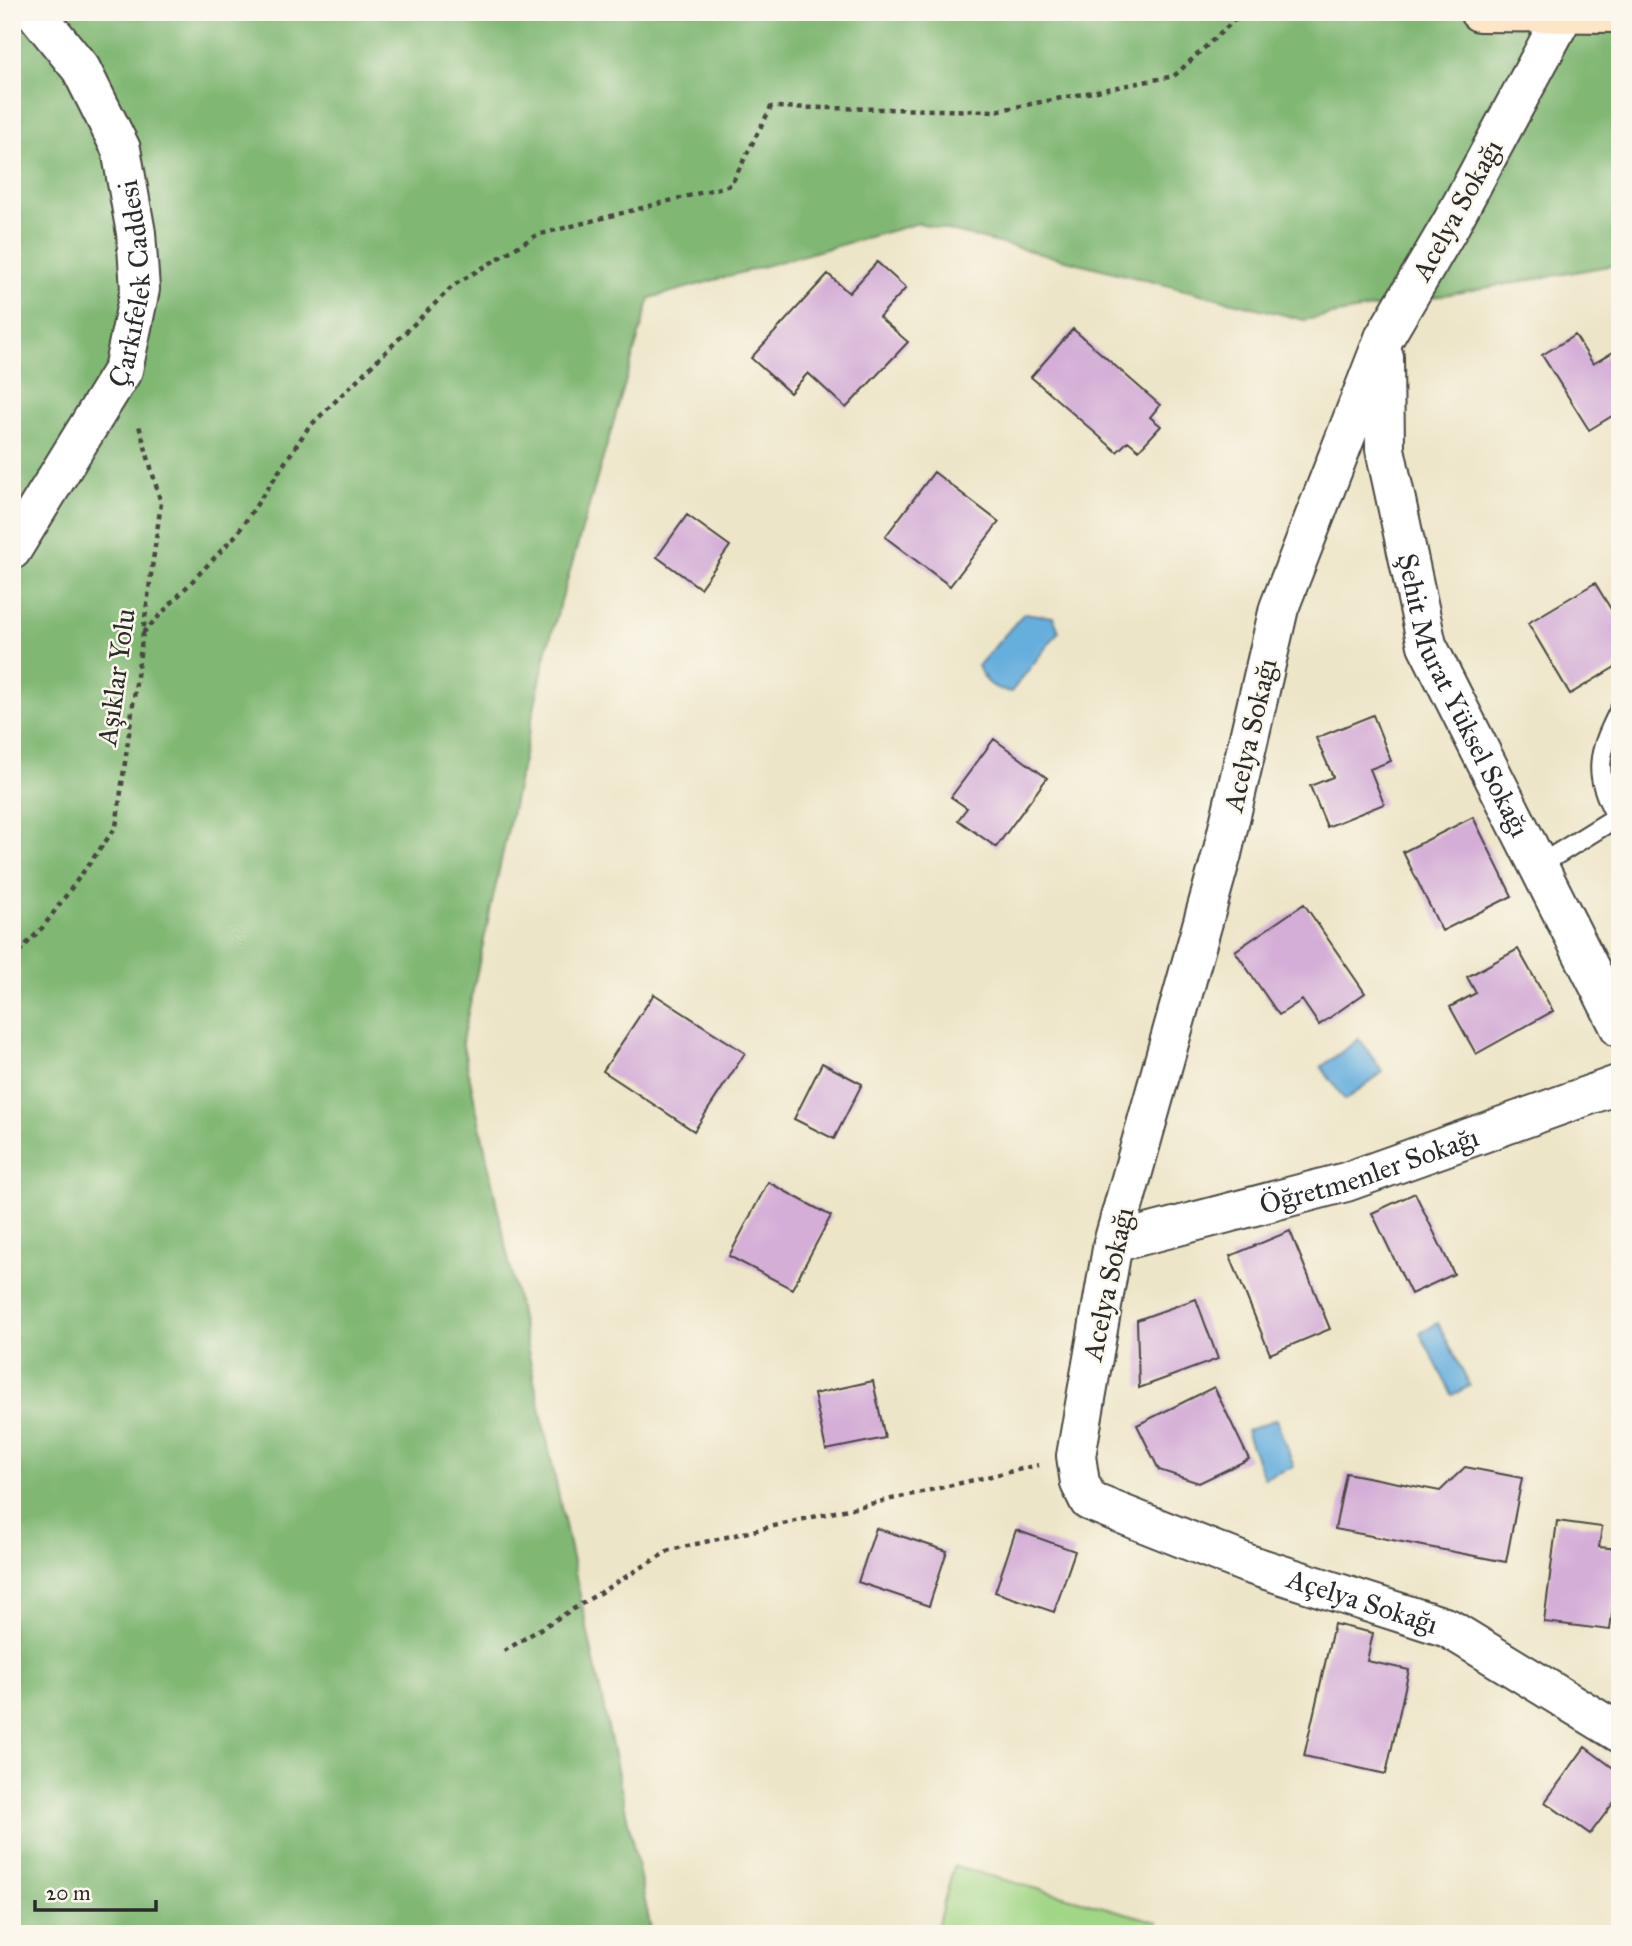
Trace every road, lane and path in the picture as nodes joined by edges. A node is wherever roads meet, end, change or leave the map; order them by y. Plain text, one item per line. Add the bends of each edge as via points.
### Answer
1 (36, 12) edge
2 (1261, 12) edge
3 (1479, 12) edge
4 (1620, 13) edge
5 (1564, 14) junction
6 (1384, 338) junction
7 (123, 370) junction
8 (12, 550) edge
9 (143, 634) junction
10 (1620, 710) edge
11 (1619, 816) edge
12 (1538, 866) junction
13 (12, 960) edge
14 (1620, 1028) edge
15 (1620, 1084) edge
16 (1113, 1243) junction
17 (1076, 1456) junction
18 (1089, 1501) joint
19 (504, 1651) dead end
20 (1620, 1733) edge

1 - 7 street, Çarkıfelek Caddesi via 81,69 121,149 136,233 140,289
2 - 9 path via 1242,13 1174,76 995,111 771,107 731,185 537,235 454,285 308,428 237,534
3 - 5 street
4 - 5 street
5 - 6 street, Acelya Sokağı
6 - 12 street, Şehit Murat Yüksel Sokağı via 1385,449 1427,645
6 - 16 street, Acelya Sokağı via 1279,608 1222,854
7 - 8 street, Çarkıfelek Caddesi
7 - 9 path, Aşıklar Yolu via 161,503
9 - 13 path, Aşıklar Yolu via 116,827 43,927
10 - 11 lane via 1601,748 1602,789
11 - 12 lane
12 - 14 street, Şehit Murat Yüksel Sokağı
15 - 16 street, Öğretmenler Sokağı via 1346,1182
16 - 17 street, Acelya Sokağı
17 - 18 street, Acelya Sokağı via 1080,1483
17 - 19 path via 670,1550
18 - 20 street, Açelya Sokağı via 1248,1564 1448,1628

